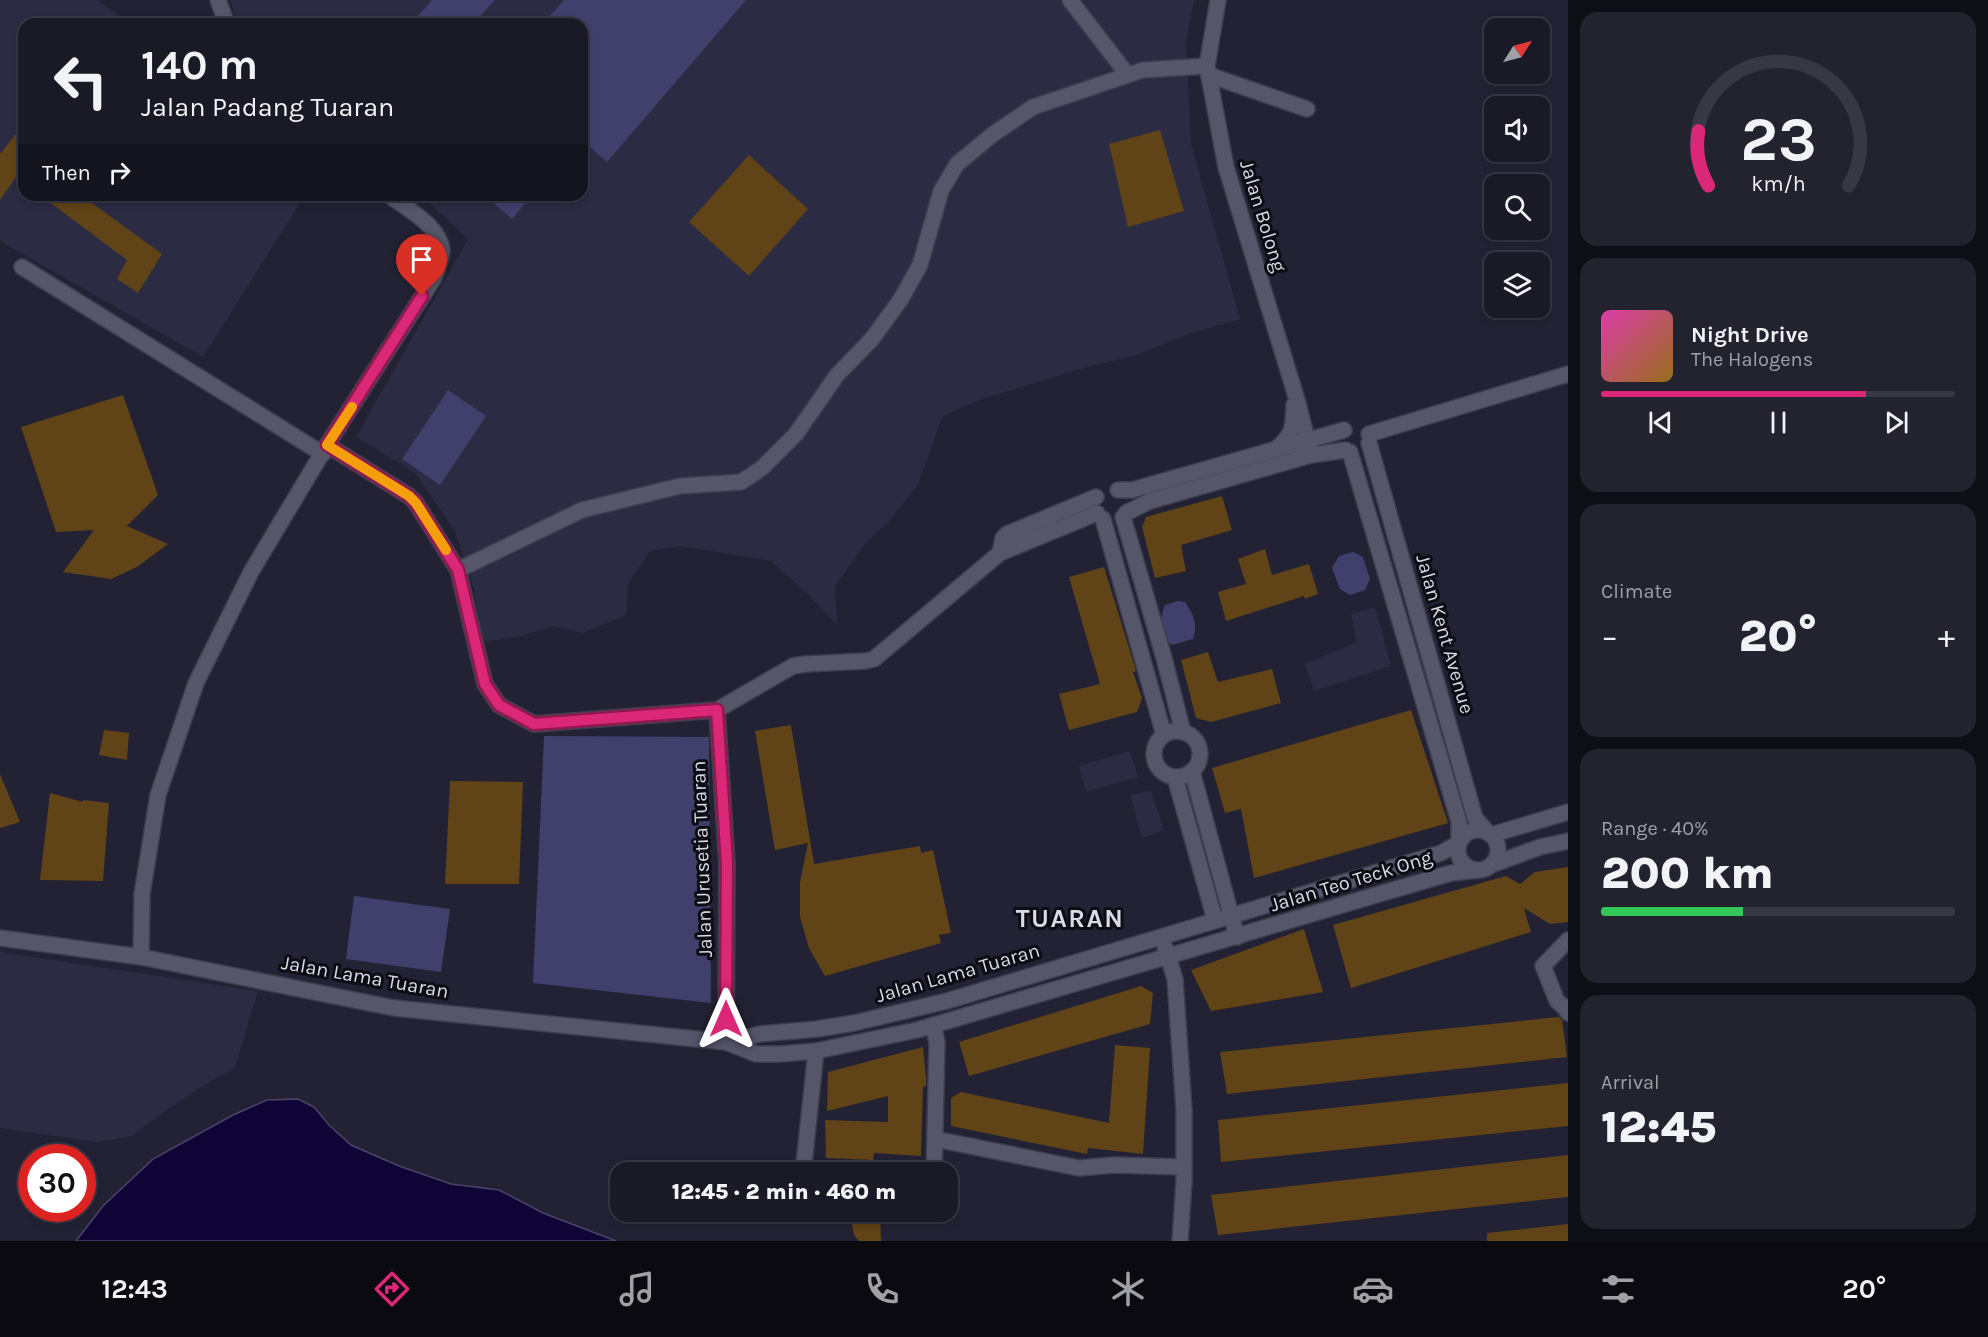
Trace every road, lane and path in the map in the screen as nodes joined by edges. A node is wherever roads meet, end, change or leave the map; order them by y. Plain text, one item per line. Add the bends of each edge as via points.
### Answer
1 (218, 0) edge
2 (1071, 0) edge
3 (1218, 0) edge
4 (225, 18) edge
5 (1208, 71) junction
6 (1127, 74) junction
7 (1307, 109) dead end
8 (396, 201) edge
9 (22, 267) dead end
10 (1568, 374) edge
11 (1297, 397) junction
12 (1337, 432) junction
13 (1369, 438) junction
14 (1309, 448) junction
15 (1276, 449) junction
16 (325, 450) junction
17 (1348, 451) junction
18 (1118, 490) junction
19 (1099, 510) junction
20 (1124, 515) junction
21 (458, 570) junction
22 (717, 710) junction
23 (1162, 728) junction
24 (1183, 732) junction
25 (1192, 771) junction
26 (1175, 777) junction
27 (1568, 812) edge
28 (1492, 837) junction
29 (1568, 841) edge
30 (1459, 843) junction
31 (1540, 847) junction
32 (1484, 867) junction
33 (1231, 915) junction
34 (1215, 920) junction
35 (1162, 936) junction
36 (0, 938) edge
37 (1234, 938) junction
38 (1568, 940) edge
39 (141, 957) junction
40 (1167, 957) junction
41 (1175, 979) junction
42 (1568, 1014) edge
43 (933, 1025) junction
44 (726, 1042) junction
45 (816, 1050) junction
46 (935, 1139) junction
47 (804, 1162) edge
48 (934, 1162) edge
49 (1184, 1167) junction
50 (1180, 1241) edge

1 - 4 street
2 - 6 street
3 - 5 street, Jalan Bolong
5 - 6 street via 1143,70
5 - 7 street
5 - 11 street, Jalan Bolong via 1226,167
6 - 21 street via 1033,107 957,164 941,191 920,266 901,299 872,339 837,375 796,434 762,468 741,482 680,486 582,510
8 - 16 street via 437,234 442,249 440,262 434,278
9 - 16 street
10 - 13 street
11 - 12 street via 1307,421 1318,430
11 - 14 street, Jalan Bolong
11 - 15 street via 1289,438
12 - 13 street via 1358,425 1366,429
12 - 14 street
12 - 17 street
13 - 17 street via 1360,453
13 - 28 street, Jalan Kent Avenue via 1475,818
14 - 15 street
14 - 17 street
14 - 20 street via 1150,501
15 - 18 street via 1132,490
16 - 21 street via 409,496
16 - 39 street via 251,572 195,683 158,795 142,894
17 - 30 street, Jalan Kent Avenue via 1459,822
18 - 19 street via 1108,488 1099,493
18 - 20 street via 1128,502
19 - 20 street via 1113,521
19 - 22 street via 1000,553 874,659 793,666
19 - 23 street
20 - 24 street
21 - 22 street via 485,684 499,705 534,724
22 - 44 street, Jalan Urusetia Tuaran via 727,864
23 - 24 street
23 - 26 street via 1155,748 1156,763
24 - 25 street via 1199,748 1198,762
25 - 26 street
25 - 33 street
26 - 34 street
27 - 28 street
28 - 30 street via 1479,830 1469,832
28 - 31 street via 1512,845
28 - 32 street via 1497,854
29 - 31 street
30 - 32 street via 1463,863 1469,868
30 - 33 street, Jalan Teo Teck Ong via 1441,853
31 - 32 street, Jalan Teo Teck Ong
32 - 37 street, Jalan Teo Teck Ong via 1451,873
33 - 34 street, Jalan Lama Tuaran
33 - 37 street
34 - 35 street, Jalan Lama Tuaran
35 - 40 street
35 - 44 street, Jalan Lama Tuaran via 947,1001 854,1023
36 - 39 street, Jalan Lama Tuaran
37 - 40 street, Jalan Lama Tuaran
37 - 41 street via 1188,959
38 - 42 street via 1543,966 1557,1001
39 - 44 street, Jalan Lama Tuaran via 394,1008
40 - 41 street
40 - 43 street, Jalan Lama Tuaran
41 - 49 street
43 - 45 street, Jalan Lama Tuaran
43 - 46 street via 937,1042
44 - 45 street, Jalan Lama Tuaran via 756,1054
45 - 47 street
46 - 48 street
46 - 49 street via 1079,1168
49 - 50 street

